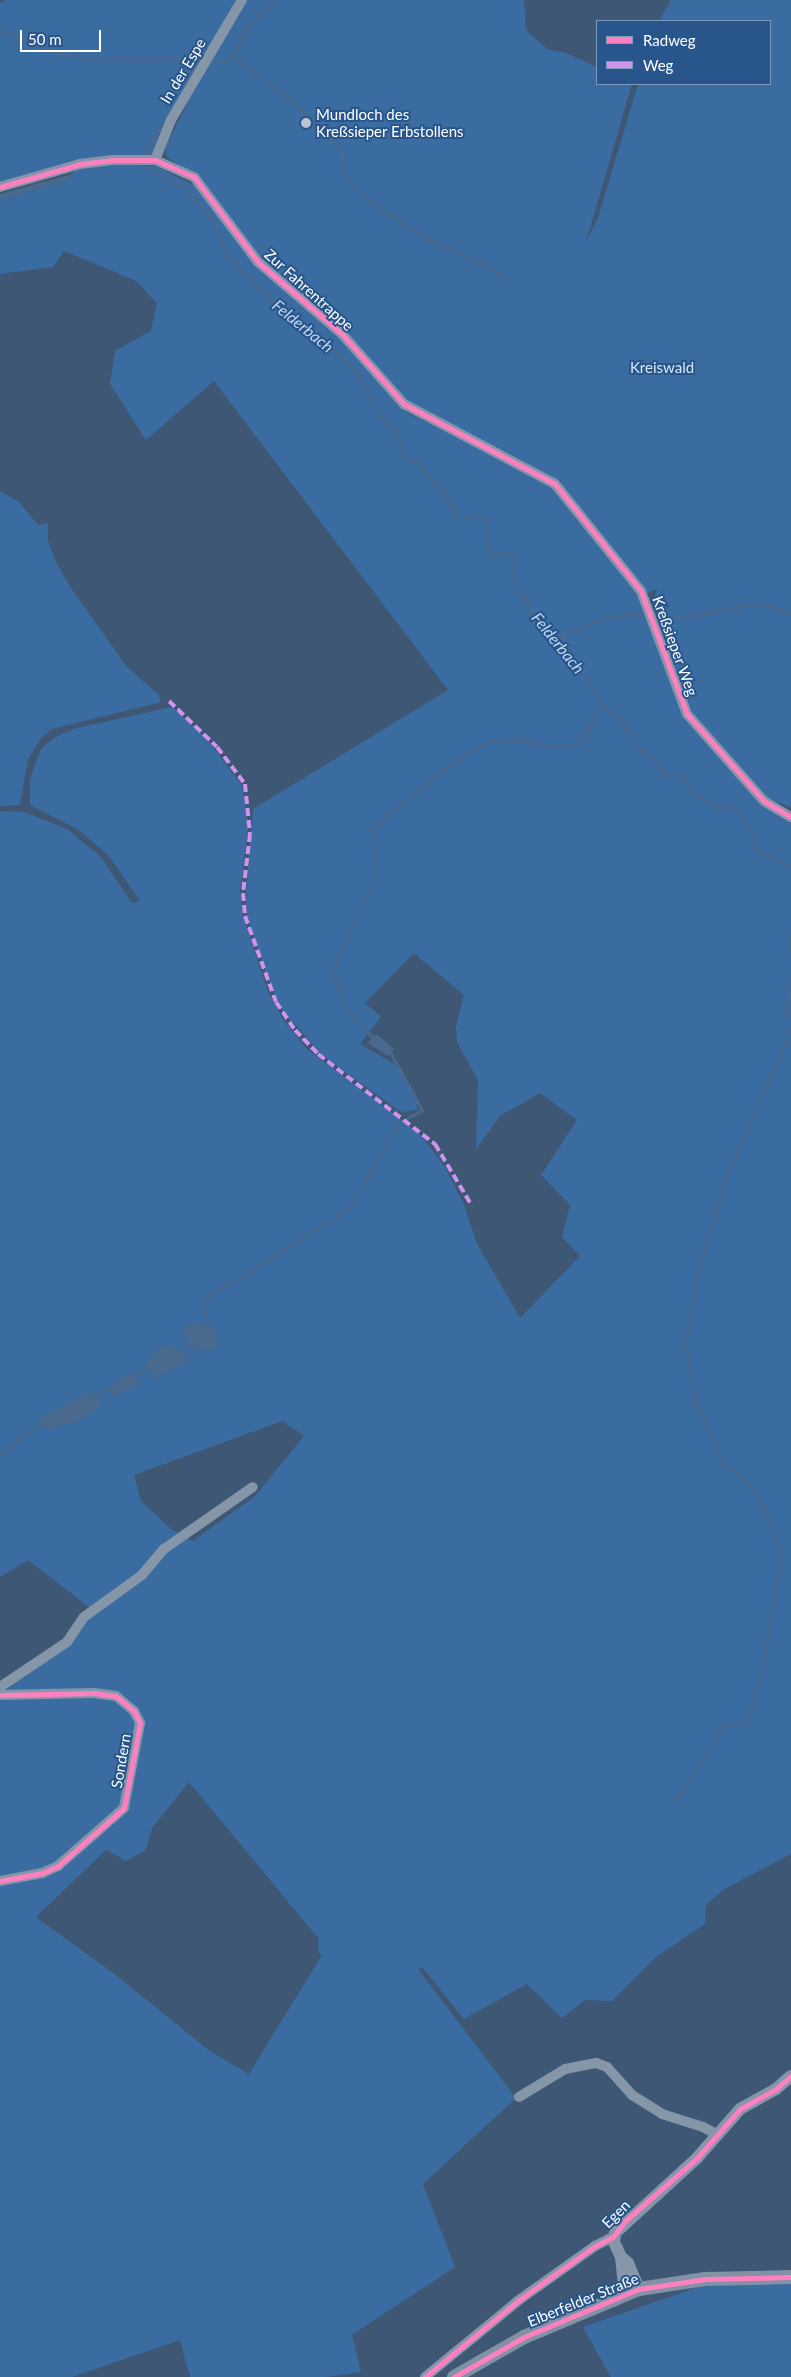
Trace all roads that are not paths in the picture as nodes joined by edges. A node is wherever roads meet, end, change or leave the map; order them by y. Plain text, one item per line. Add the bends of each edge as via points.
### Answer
1 (242, 0) edge
2 (155, 160) junction
3 (0, 187) edge
4 (463, 434) joint
5 (791, 817) edge
6 (254, 1487) dead end
7 (0, 1687) edge
8 (0, 1695) edge
9 (0, 1881) edge
10 (791, 2076) edge
11 (519, 2097) dead end
12 (718, 2134) junction
13 (613, 2238) junction
14 (621, 2257) junction
15 (791, 2277) edge
16 (640, 2289) junction
17 (625, 2294) junction
18 (425, 2377) edge
19 (454, 2377) edge

1 - 2 street, In der Espe via 171,120
2 - 3 street, Zur Fahrentrappe via 80,164
2 - 4 street, Zur Fahrentrappe via 194,177 258,262 342,334 404,404
4 - 5 street, Kreßsieper Weg via 540,474 571,502 610,557 641,591 687,714 764,801
6 - 7 street via 164,1549 142,1575 84,1617 67,1642
8 - 9 street, Sondern via 94,1693 116,1696 134,1711 140,1729 124,1808 58,1866 42,1873
10 - 12 street, Egen via 740,2110
11 - 12 street via 565,2069 596,2063 608,2067 632,2094 662,2114
12 - 13 street, Egen via 697,2158 625,2220
13 - 14 street, Egen
13 - 18 street, Egen via 595,2246 511,2306
14 - 16 street, Egen via 628,2263
14 - 17 street, Egen
15 - 16 main road, Elberfelder Straße via 704,2279
16 - 17 main road, Elberfelder Straße
17 - 19 main road, Elberfelder Straße via 524,2337

